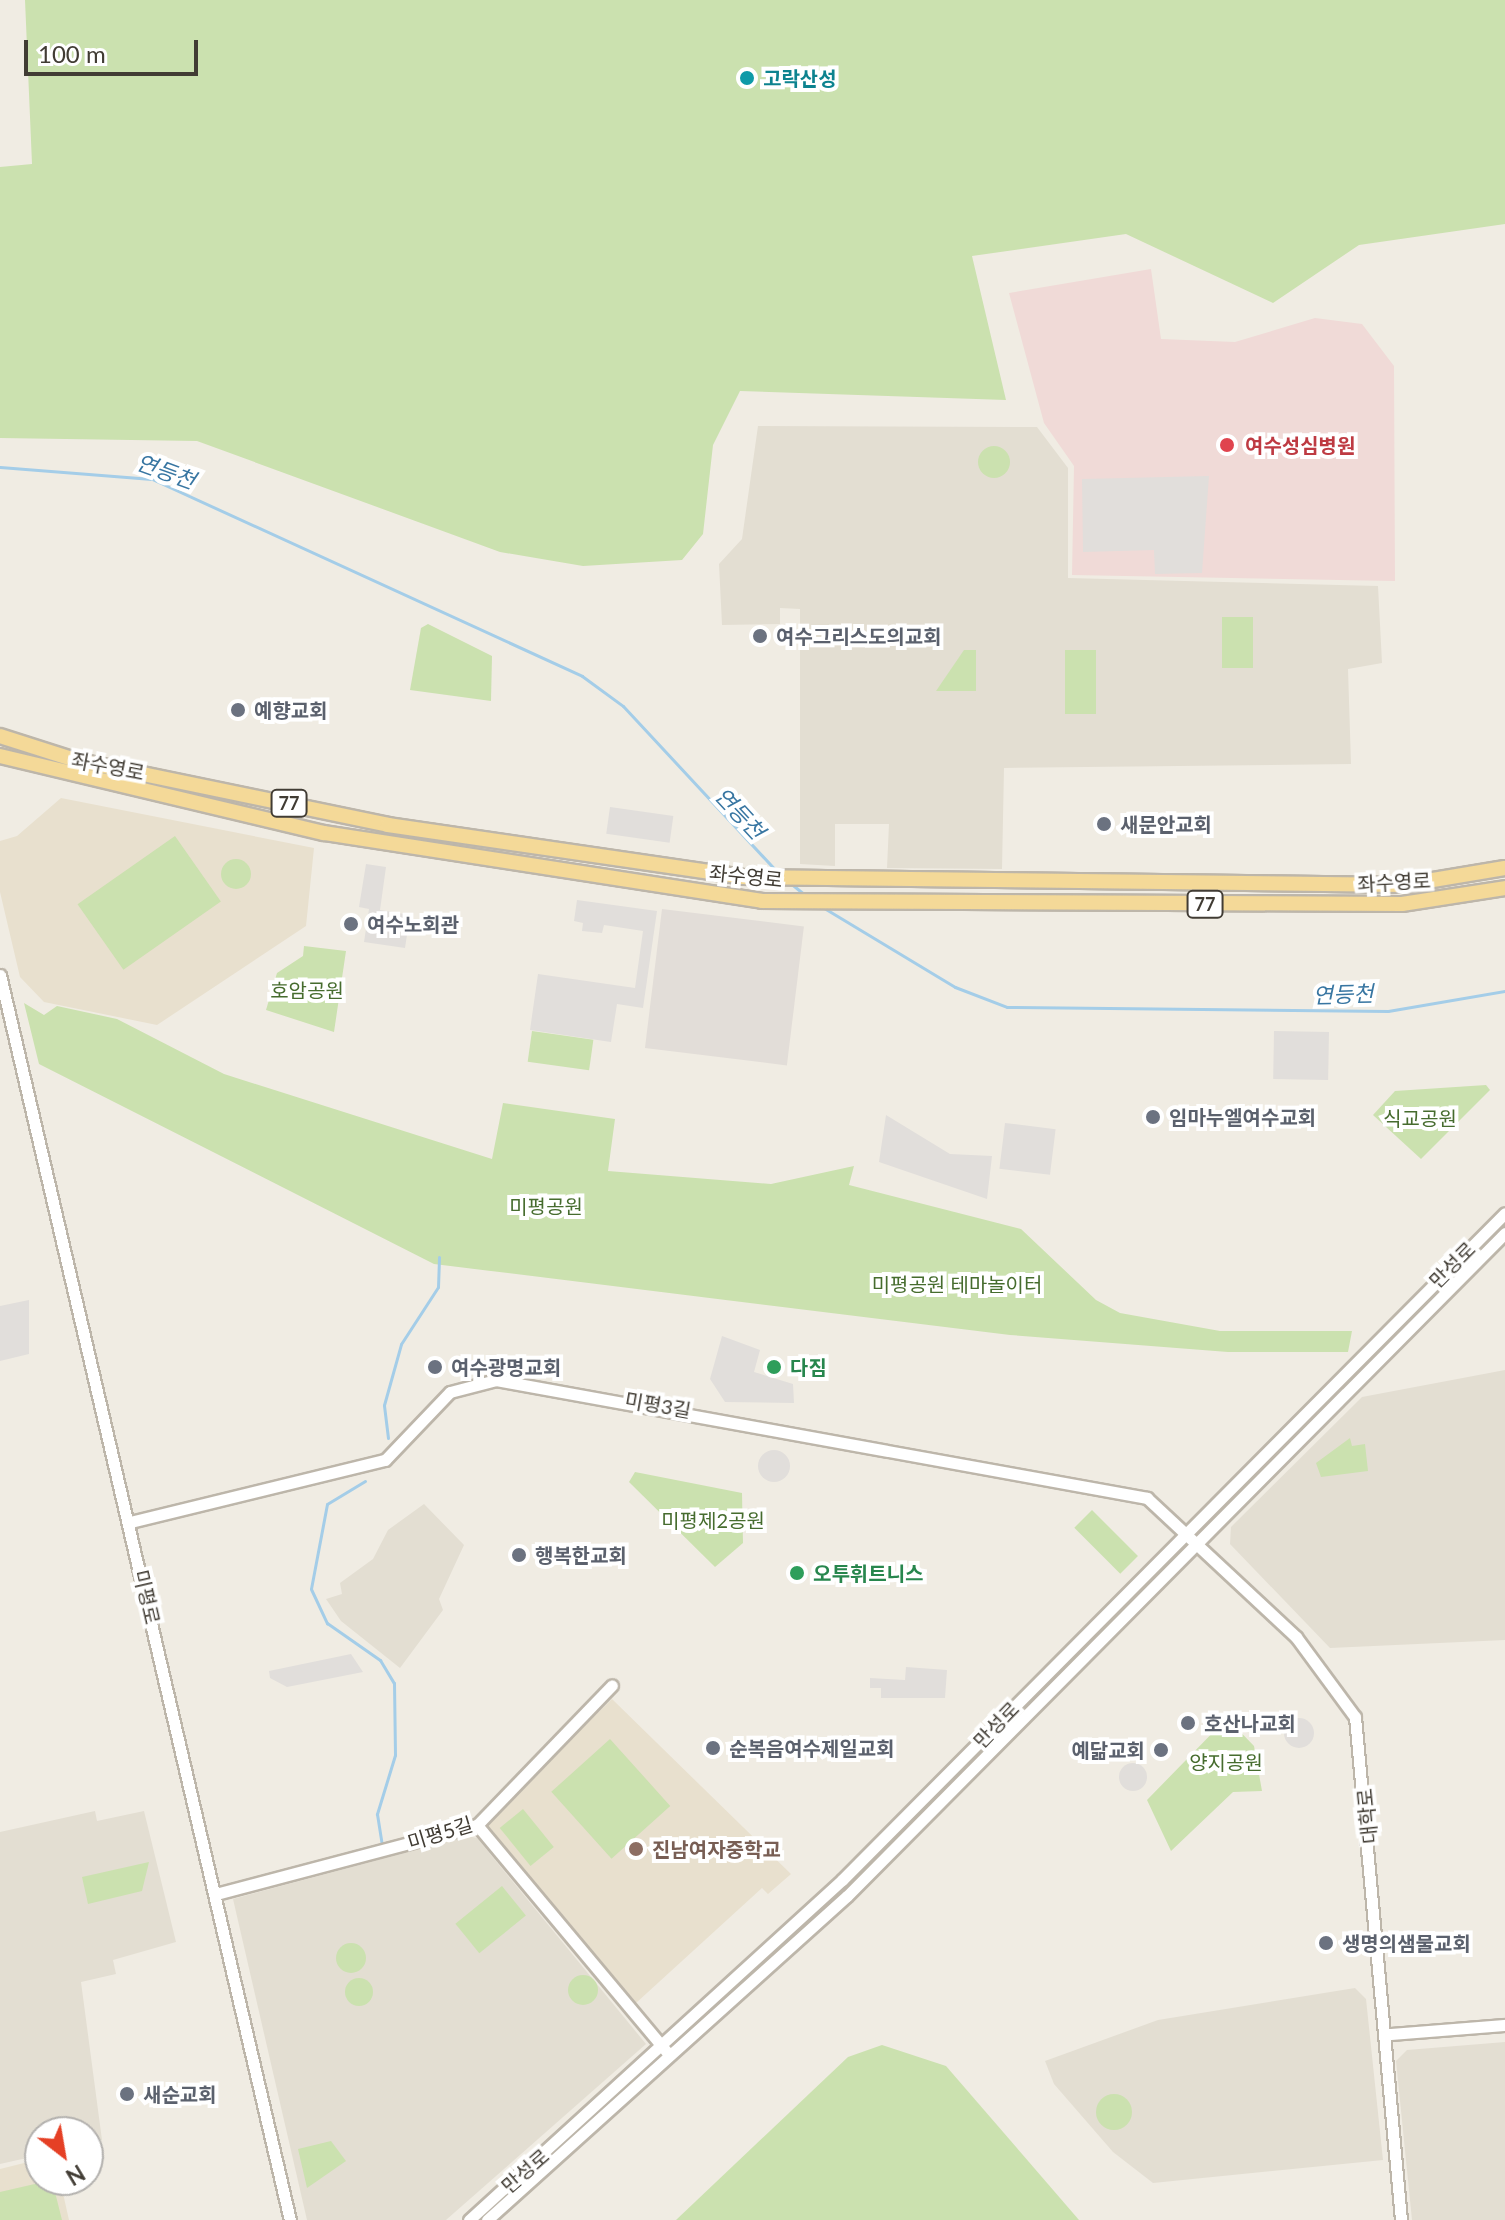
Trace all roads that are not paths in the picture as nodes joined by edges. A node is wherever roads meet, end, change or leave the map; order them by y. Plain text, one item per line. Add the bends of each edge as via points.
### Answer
1 (0, 736) edge
2 (26, 744) junction
3 (0, 756) edge
4 (19, 763) junction
5 (581, 854) junction
6 (1505, 868) edge
7 (688, 869) junction
8 (578, 877) junction
9 (1444, 880) junction
10 (824, 881) junction
11 (952, 883) junction
12 (1331, 884) junction
13 (1505, 888) edge
14 (684, 891) junction
15 (1447, 900) junction
16 (824, 904) junction
17 (1331, 904) junction
18 (952, 906) junction
19 (0, 975) edge
20 (1505, 1213) edge
21 (1505, 1233) edge
22 (130, 1522) junction
23 (1185, 1530) junction
24 (1199, 1543) junction
25 (612, 1685) dead end
26 (477, 1825) junction
27 (216, 1894) junction
28 (1505, 2025) edge
29 (1390, 2034) junction
30 (664, 2049) junction
31 (672, 2058) junction
32 (290, 2220) edge
33 (469, 2220) edge
34 (487, 2220) edge
35 (1401, 2220) edge

1 - 2 main road, 좌수영로 / 77
2 - 4 main road
2 - 5 main road, 좌수영로 / 77 via 388,825
3 - 4 main road, 좌수영로 / 77
4 - 8 main road, 좌수영로 / 77 via 324,833
5 - 7 main road, 좌수영로 / 77
5 - 8 main road
6 - 9 main road, 좌수영로 / 77
7 - 10 main road, 좌수영로 / 77
7 - 14 main road
8 - 14 main road, 좌수영로 / 77
9 - 12 main road, 좌수영로 / 77
9 - 15 main road
10 - 11 main road, 좌수영로 / 77
10 - 16 main road
11 - 12 main road, 좌수영로 / 77
11 - 18 main road
12 - 17 main road
13 - 15 main road, 좌수영로 / 77
14 - 16 main road, 좌수영로 / 77
15 - 17 main road, 좌수영로 / 77
16 - 18 main road, 좌수영로 / 77
17 - 18 main road, 좌수영로 / 77
19 - 22 street, 미평로
20 - 23 street, 만성로
21 - 24 street, 만성로
22 - 23 street, 미평3길 via 385,1460 450,1392 496,1380 1121,1488
22 - 27 street, 미평로
23 - 24 street, 미평3길
23 - 30 street, 만성로
24 - 29 street, 대학로 via 1296,1637 1355,1717
24 - 31 street, 만성로 via 847,1896
25 - 26 street, 미평5길
26 - 27 street, 미평5길
26 - 30 street
27 - 32 street, 미평로
28 - 29 street
29 - 35 street, 대학로 via 1383,2069
30 - 31 street
30 - 33 street, 만성로
31 - 34 street, 만성로

